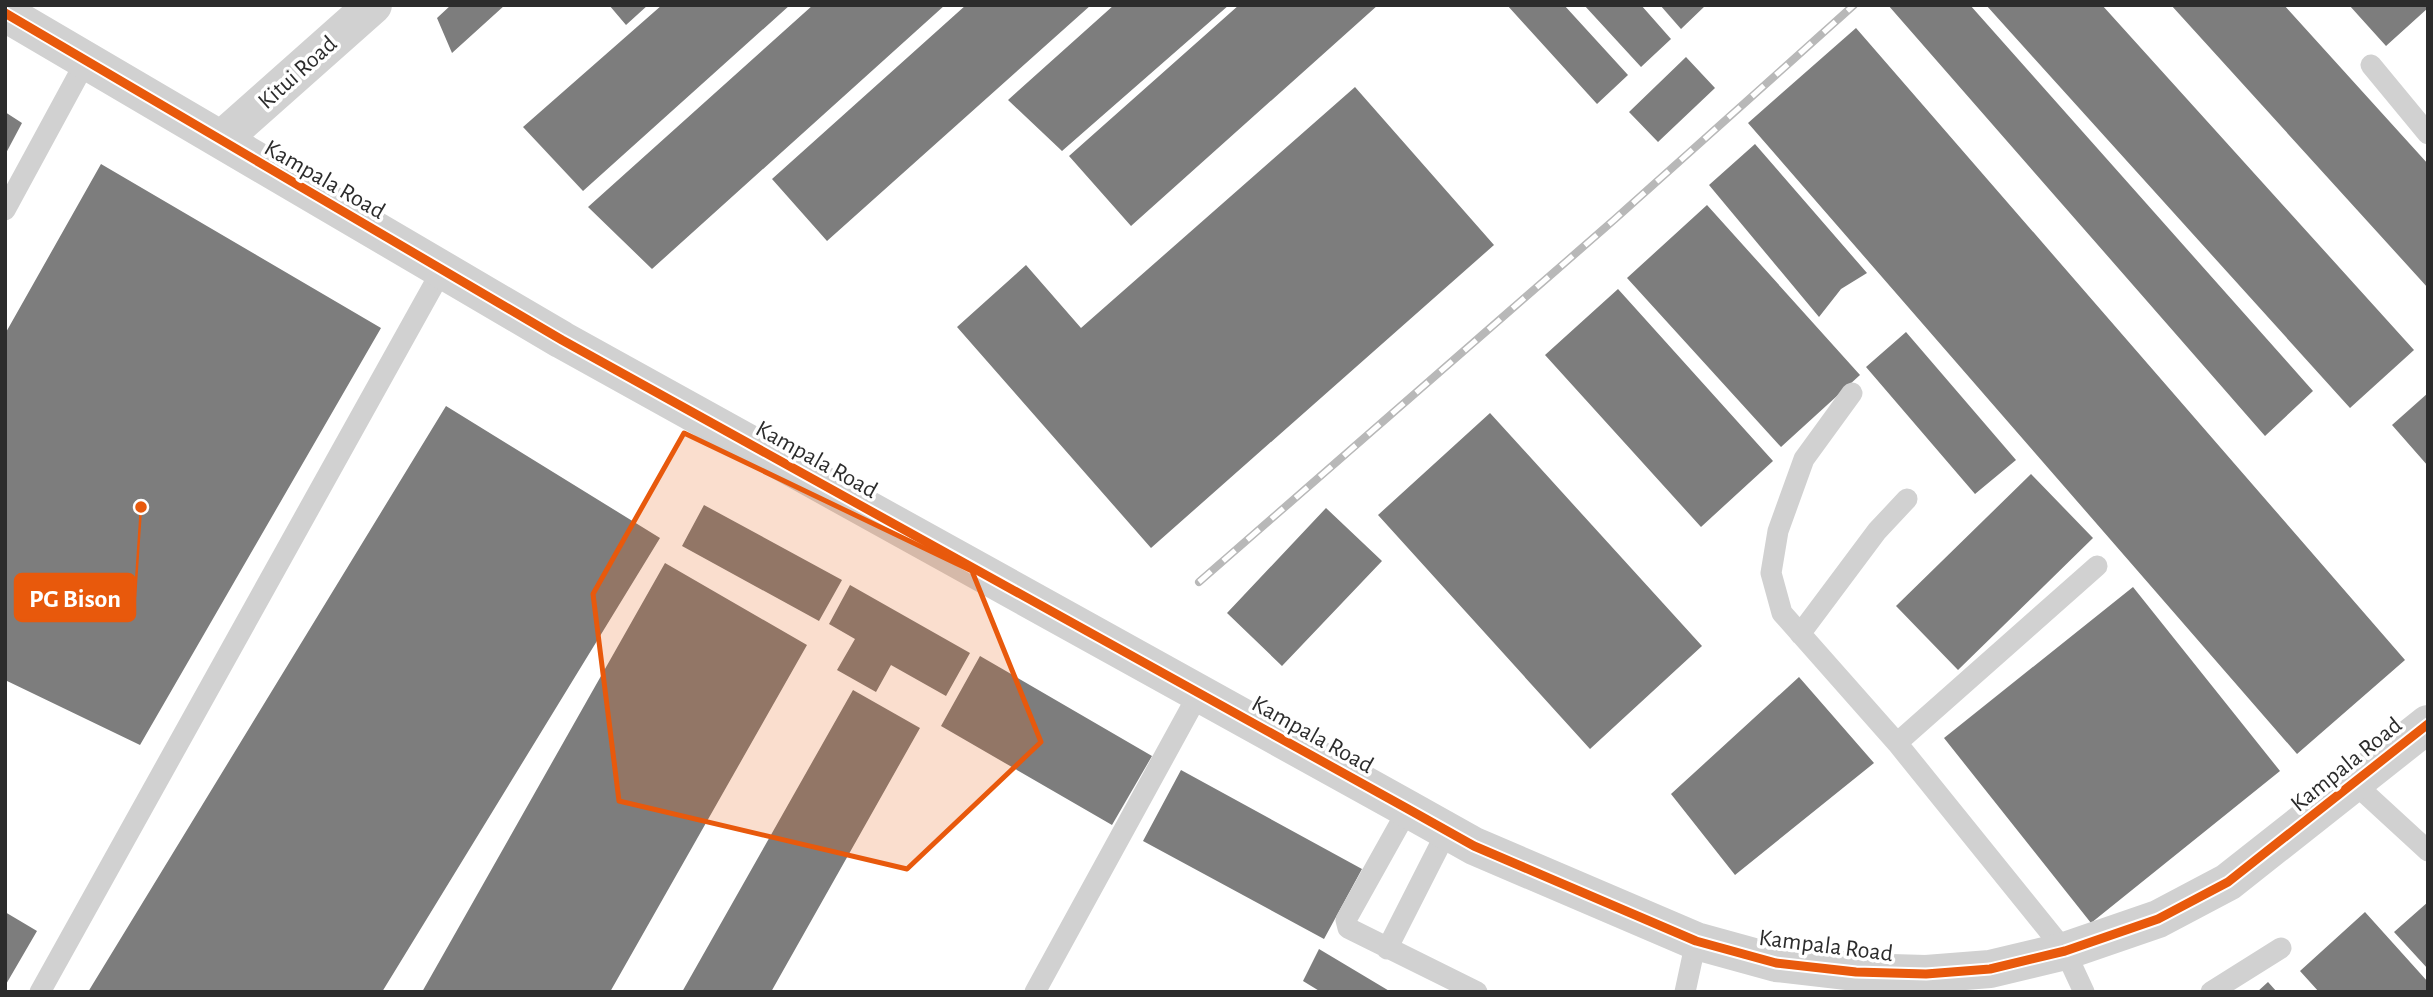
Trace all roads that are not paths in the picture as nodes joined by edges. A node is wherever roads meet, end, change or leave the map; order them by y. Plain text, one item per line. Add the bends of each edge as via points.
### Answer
1 (373, 5) edge
2 (5, 13) edge
3 (87, 59) junction
4 (2371, 65) dead end
5 (2428, 134) edge
6 (221, 140) junction
7 (5, 210) edge
8 (442, 270) junction
9 (1852, 393) dead end
10 (1907, 499) dead end
11 (2097, 566) dead end
12 (1800, 634) junction
13 (1199, 693) junction
14 (2428, 723) edge
15 (1897, 743) junction
16 (2354, 783) junction
17 (1408, 809) junction
18 (1447, 831) junction
19 (2428, 851) edge
20 (1696, 941) junction
21 (2281, 948) dead end
22 (1387, 949) junction
23 (2065, 951) junction
24 (40, 992) edge
25 (1035, 992) edge
26 (1477, 992) edge
27 (1685, 992) edge
28 (2084, 992) edge
29 (2211, 992) edge

1 - 6 street, Kitui Road
2 - 3 street, Kampala Road
3 - 6 street, Kampala Road
3 - 7 lane
4 - 5 lane
6 - 8 street, Kampala Road
8 - 13 street, Kampala Road
8 - 24 lane
9 - 12 lane via 1804,459 1778,531 1771,573 1782,613
10 - 12 lane via 1877,531
11 - 15 lane
12 - 15 lane
13 - 17 street, Kampala Road
13 - 25 lane
14 - 16 street, Kampala Road
15 - 23 lane
16 - 19 lane
16 - 23 street, Kampala Road via 2228,882 2158,919
17 - 18 street, Kampala Road
17 - 22 lane via 1346,920 1348,928
18 - 20 street, Kampala Road
18 - 22 lane
20 - 23 street, Kampala Road via 1776,963 1926,974 1990,969
20 - 27 lane
21 - 29 lane
22 - 26 lane
23 - 28 lane

